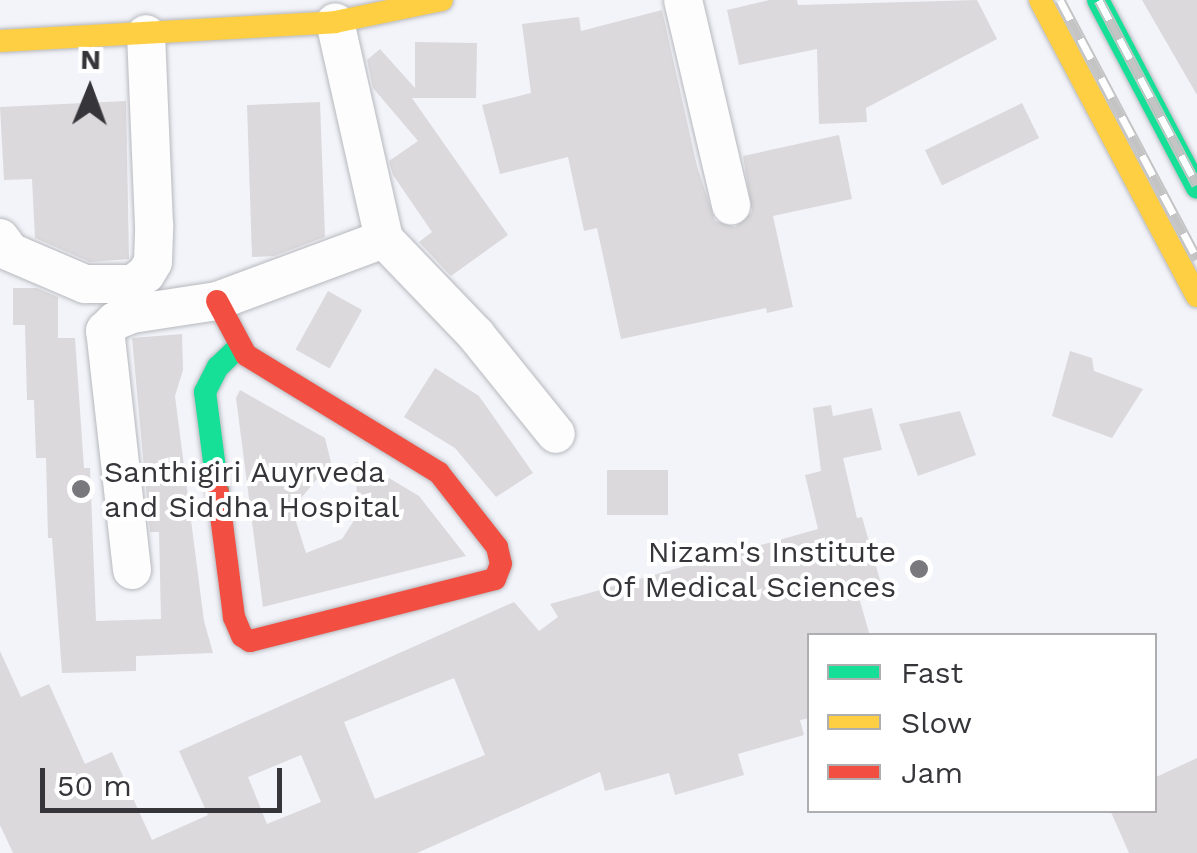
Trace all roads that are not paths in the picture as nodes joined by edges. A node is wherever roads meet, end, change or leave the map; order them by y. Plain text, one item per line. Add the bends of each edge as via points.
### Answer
1 (442, 0) edge
2 (683, 0) edge
3 (1040, 0) edge
4 (1098, 0) edge
5 (335, 22) junction
6 (146, 34) junction
7 (0, 41) edge
8 (1197, 188) edge
9 (730, 206) dead end
10 (0, 238) edge
11 (384, 239) junction
12 (1197, 296) edge
13 (218, 301) junction
14 (240, 346) junction
15 (556, 434) dead end
16 (132, 570) dead end

1 - 5 main road
2 - 9 street
3 - 12 main road
4 - 8 main road
5 - 6 main road
5 - 11 street
6 - 7 main road
6 - 10 street via 154,225 146,274 133,284 85,284 10,252
11 - 13 street
11 - 15 street via 476,335
13 - 14 main road
13 - 16 street via 132,314 105,331
14 - 14 main road via 205,392 234,617 242,636 250,640 495,579 501,564 497,547 439,472

